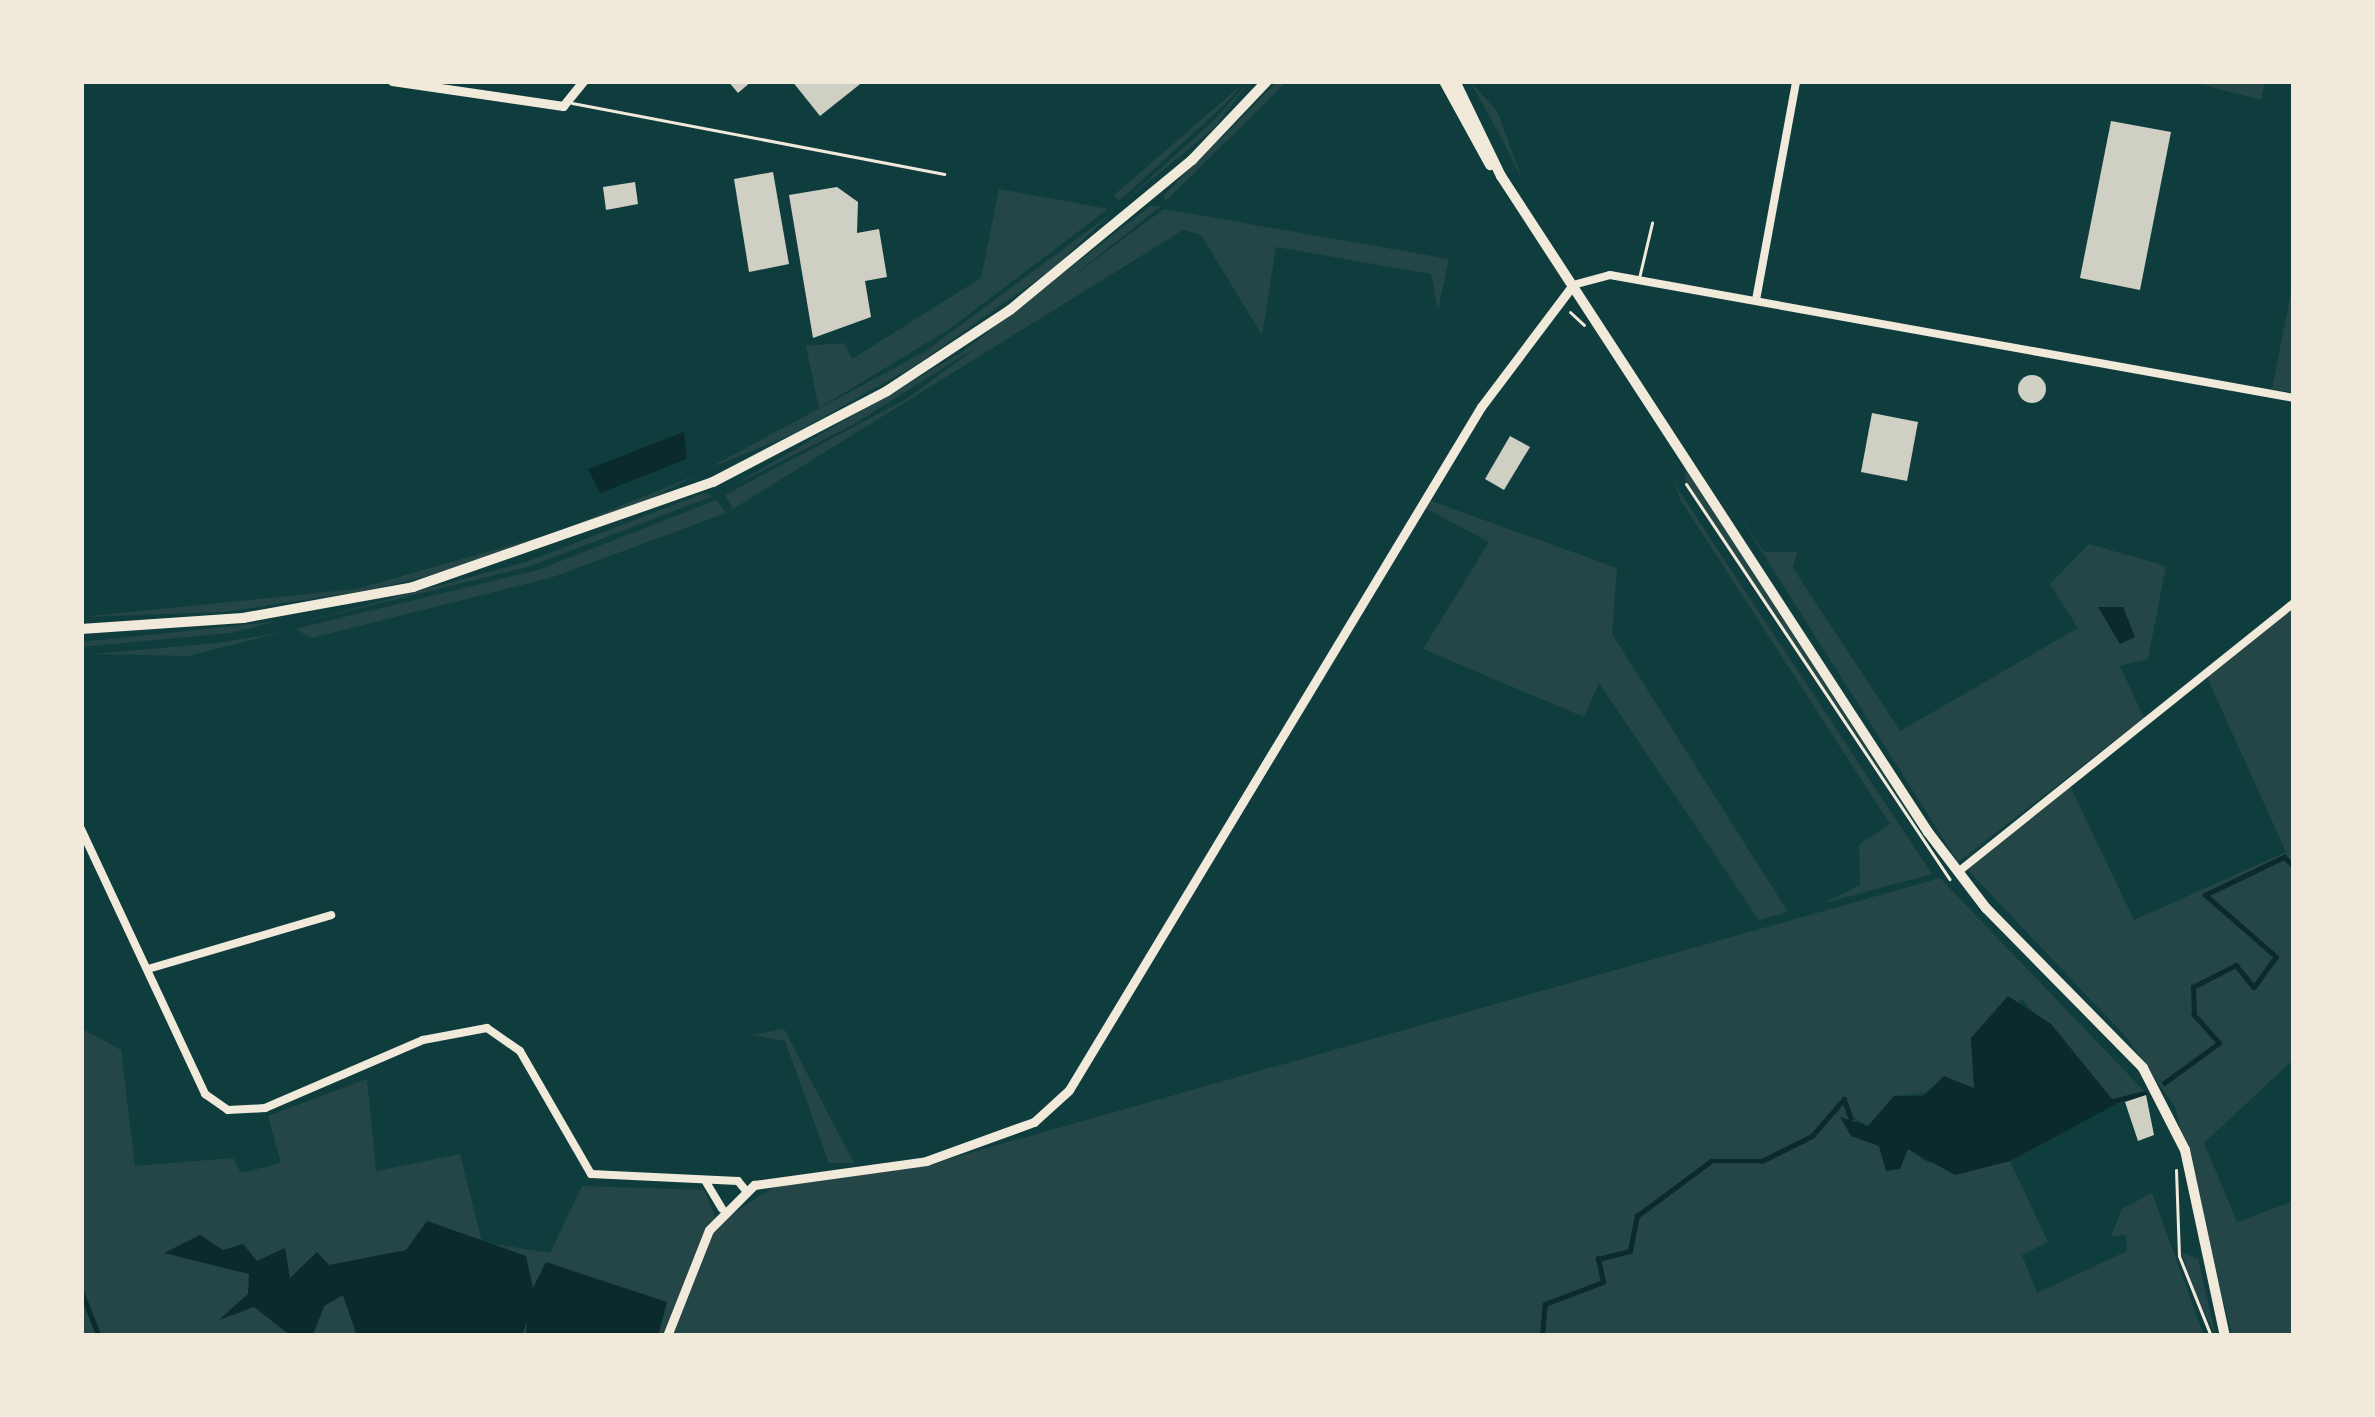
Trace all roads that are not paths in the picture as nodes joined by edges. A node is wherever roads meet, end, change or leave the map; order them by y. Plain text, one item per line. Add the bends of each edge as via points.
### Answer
1 (392, 81) edge
2 (583, 81) edge
3 (1267, 81) edge
4 (1444, 81) edge
5 (1455, 81) edge
6 (1796, 81) edge
7 (567, 105) junction
8 (944, 174) dead end
9 (1501, 176) junction
10 (1652, 224) dead end
11 (1639, 280) junction
12 (1573, 285) junction
13 (1756, 300) junction
14 (2294, 398) edge
15 (2294, 603) edge
16 (81, 629) edge
17 (81, 829) edge
18 (1953, 876) junction
19 (331, 915) dead end
20 (148, 969) junction
21 (706, 1180) junction
22 (746, 1191) junction
23 (722, 1209) junction
24 (667, 1336) edge
25 (2225, 1336) edge

1 - 7 street
2 - 7 street
3 - 16 main road via 1192,160 1010,310 728,475 413,587 243,618
4 - 9 main road
5 - 9 main road
6 - 13 street
7 - 8 lane
9 - 12 main road
10 - 11 lane
11 - 12 street
11 - 13 street
12 - 18 main road
12 - 22 street via 1481,407 1069,1090 1034,1122 964,1149 890,1168 795,1172
13 - 14 street
15 - 18 street
17 - 20 street
18 - 25 main road via 2143,1068 2185,1150
19 - 20 street
20 - 21 street via 206,1094 236,1114 423,1040 487,1028 520,1051 591,1174
21 - 22 street
21 - 23 street
22 - 23 street
23 - 24 street

